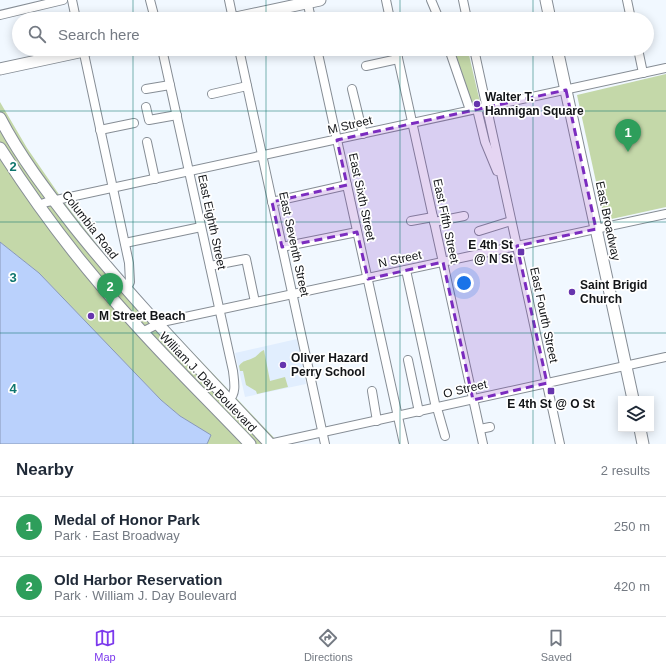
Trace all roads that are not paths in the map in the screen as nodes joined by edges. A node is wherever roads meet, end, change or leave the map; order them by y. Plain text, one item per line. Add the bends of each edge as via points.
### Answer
1 (63, 0) edge
2 (72, 0) edge
3 (150, 0) edge
4 (229, 0) edge
5 (320, 0) edge
6 (386, 0) edge
7 (431, 0) edge
8 (463, 0) edge
9 (546, 0) edge
10 (627, 0) edge
11 (307, 1) edge
12 (12, 12) edge
13 (13, 12) edge
14 (75, 12) edge
15 (153, 12) edge
16 (231, 12) edge
17 (261, 12) edge
18 (309, 12) edge
19 (389, 12) edge
20 (436, 12) edge
21 (466, 12) edge
22 (549, 12) edge
23 (630, 12) edge
24 (0, 15) edge
25 (59, 56) edge
26 (87, 56) edge
27 (164, 56) edge
28 (241, 56) edge
29 (319, 56) edge
30 (397, 56) edge
31 (452, 56) edge
32 (475, 56) edge
33 (559, 56) edge
34 (639, 56) edge
35 (398, 59) junction
36 (366, 66) dead end
37 (666, 68) edge
38 (0, 69) edge
39 (643, 73) junction
40 (170, 85) junction
41 (247, 86) junction
42 (146, 89) dead end
43 (352, 89) dead end
44 (566, 90) junction
45 (212, 94) dead end
46 (486, 107) junction
47 (146, 108) dead end
48 (474, 110) junction
49 (176, 115) junction
50 (0, 118) edge
51 (134, 123) dead end
52 (413, 123) junction
53 (100, 130) junction
54 (363, 134) junction
55 (337, 140) junction
56 (147, 142) dead end
57 (0, 148) edge
58 (262, 156) junction
59 (189, 172) junction
60 (155, 179) junction
61 (347, 185) junction
62 (113, 188) junction
63 (505, 190) junction
64 (54, 200) junction
65 (272, 202) junction
66 (39, 205) junction
67 (666, 214) edge
68 (464, 216) dead end
69 (433, 220) junction
70 (411, 221) dead end
71 (511, 221) junction
72 (201, 227) junction
73 (596, 229) junction
74 (479, 231) dead end
75 (357, 232) junction
76 (125, 244) junction
77 (517, 246) junction
78 (282, 248) junction
79 (443, 262) junction
80 (210, 266) junction
81 (406, 270) junction
82 (368, 278) junction
83 (126, 290) junction
84 (293, 294) junction
85 (255, 302) junction
86 (219, 310) junction
87 (156, 324) junction
88 (142, 332) junction
89 (666, 357) edge
90 (408, 360) dead end
91 (626, 366) junction
92 (547, 383) junction
93 (372, 390) dead end
94 (632, 396) edge
95 (229, 400) junction
96 (473, 400) junction
97 (436, 408) junction
98 (420, 412) junction
99 (398, 416) junction
100 (377, 421) junction
101 (490, 427) dead end
102 (480, 429) junction
103 (641, 432) edge
104 (323, 433) junction
105 (445, 436) dead end
106 (250, 444) edge
107 (270, 444) edge
108 (325, 444) edge
109 (404, 444) edge
110 (483, 444) edge
111 (560, 444) edge
112 (643, 444) edge

1 - 13 street
2 - 14 street
3 - 15 street
4 - 16 street
5 - 11 main road
6 - 19 street
7 - 20 street
8 - 21 street
9 - 22 main road
10 - 23 street
11 - 17 main road
11 - 18 street
12 - 24 street
25 - 38 main road
26 - 53 street
27 - 40 street, East Eighth Street
28 - 41 street, East Seventh Street
29 - 55 street, East Sixth Street
30 - 35 street, East Fifth Street
31 - 48 street, East Fourth Street
32 - 46 street, East Fourth Street
33 - 44 main road, East Broadway
34 - 39 street
35 - 36 street
35 - 52 street, East Fifth Street
37 - 39 street, M Street
39 - 44 street, M Street
40 - 42 street
40 - 49 street, East Eighth Street
41 - 45 street
41 - 58 street, East Seventh Street
43 - 54 street
44 - 46 street, M Street
44 - 73 main road, East Broadway
46 - 48 street, M Street
46 - 63 street, East Fourth Street
47 - 49 street via 149,120
48 - 52 street, M Street
48 - 63 street, East Fourth Street
49 - 59 street, East Eighth Street
50 - 64 main road, Columbia Road
51 - 53 street
52 - 54 street, M Street
52 - 69 street, East Fifth Street
53 - 62 street
54 - 55 street, M Street
55 - 58 street, M Street
55 - 61 street, East Sixth Street
56 - 60 street
57 - 66 main road, William J. Day Boulevard
58 - 59 street, M Street
58 - 65 street, East Seventh Street
59 - 60 street, M Street
59 - 72 street, East Eighth Street
60 - 62 street, M Street
61 - 65 street
61 - 75 street, East Sixth Street
62 - 64 street, M Street
62 - 76 street
63 - 71 street, East Fourth Street
64 - 66 street, M Street
64 - 83 main road, Columbia Road
65 - 78 street, East Seventh Street
66 - 88 main road, William J. Day Boulevard via 86,267
67 - 73 street, N Street
68 - 69 street
69 - 70 street
69 - 79 street, East Fifth Street
71 - 74 street
71 - 77 street, East Fourth Street
72 - 76 street
72 - 80 street, East Eighth Street
73 - 77 street, N Street
73 - 91 main road, East Broadway
75 - 78 street
75 - 82 street, East Sixth Street
76 - 83 street via 131,278
77 - 79 street, N Street
77 - 92 street, East Fourth Street
78 - 84 street, East Seventh Street
79 - 81 street, N Street
79 - 96 street, East Fifth Street
80 - 85 street via 246,259
80 - 86 street, East Eighth Street
81 - 82 street, N Street
81 - 97 street
82 - 84 street, N Street
82 - 99 street, East Sixth Street
83 - 87 main road, Columbia Road
84 - 85 street, N Street
84 - 104 street, East Seventh Street
85 - 86 street, N Street
86 - 87 street, N Street
86 - 95 street, East Eighth Street via 234,380 234,393
87 - 88 street, N Street
87 - 95 main road, Columbia Road
88 - 106 main road, William J. Day Boulevard
89 - 91 street, O Street
90 - 98 street
91 - 92 street, O Street
91 - 94 main road, East Broadway
92 - 96 street, O Street
92 - 111 street, East Fourth Street
93 - 100 street
95 - 107 main road, Columbia Road
96 - 97 street, O Street
96 - 102 street, East Fifth Street
97 - 98 street, O Street
97 - 105 street
98 - 99 street, O Street
99 - 100 street, O Street
99 - 109 street, East Sixth Street
100 - 104 street, O Street
101 - 102 street
102 - 110 street, East Fifth Street
103 - 112 main road
104 - 107 street, O Street
104 - 108 street, East Seventh Street

